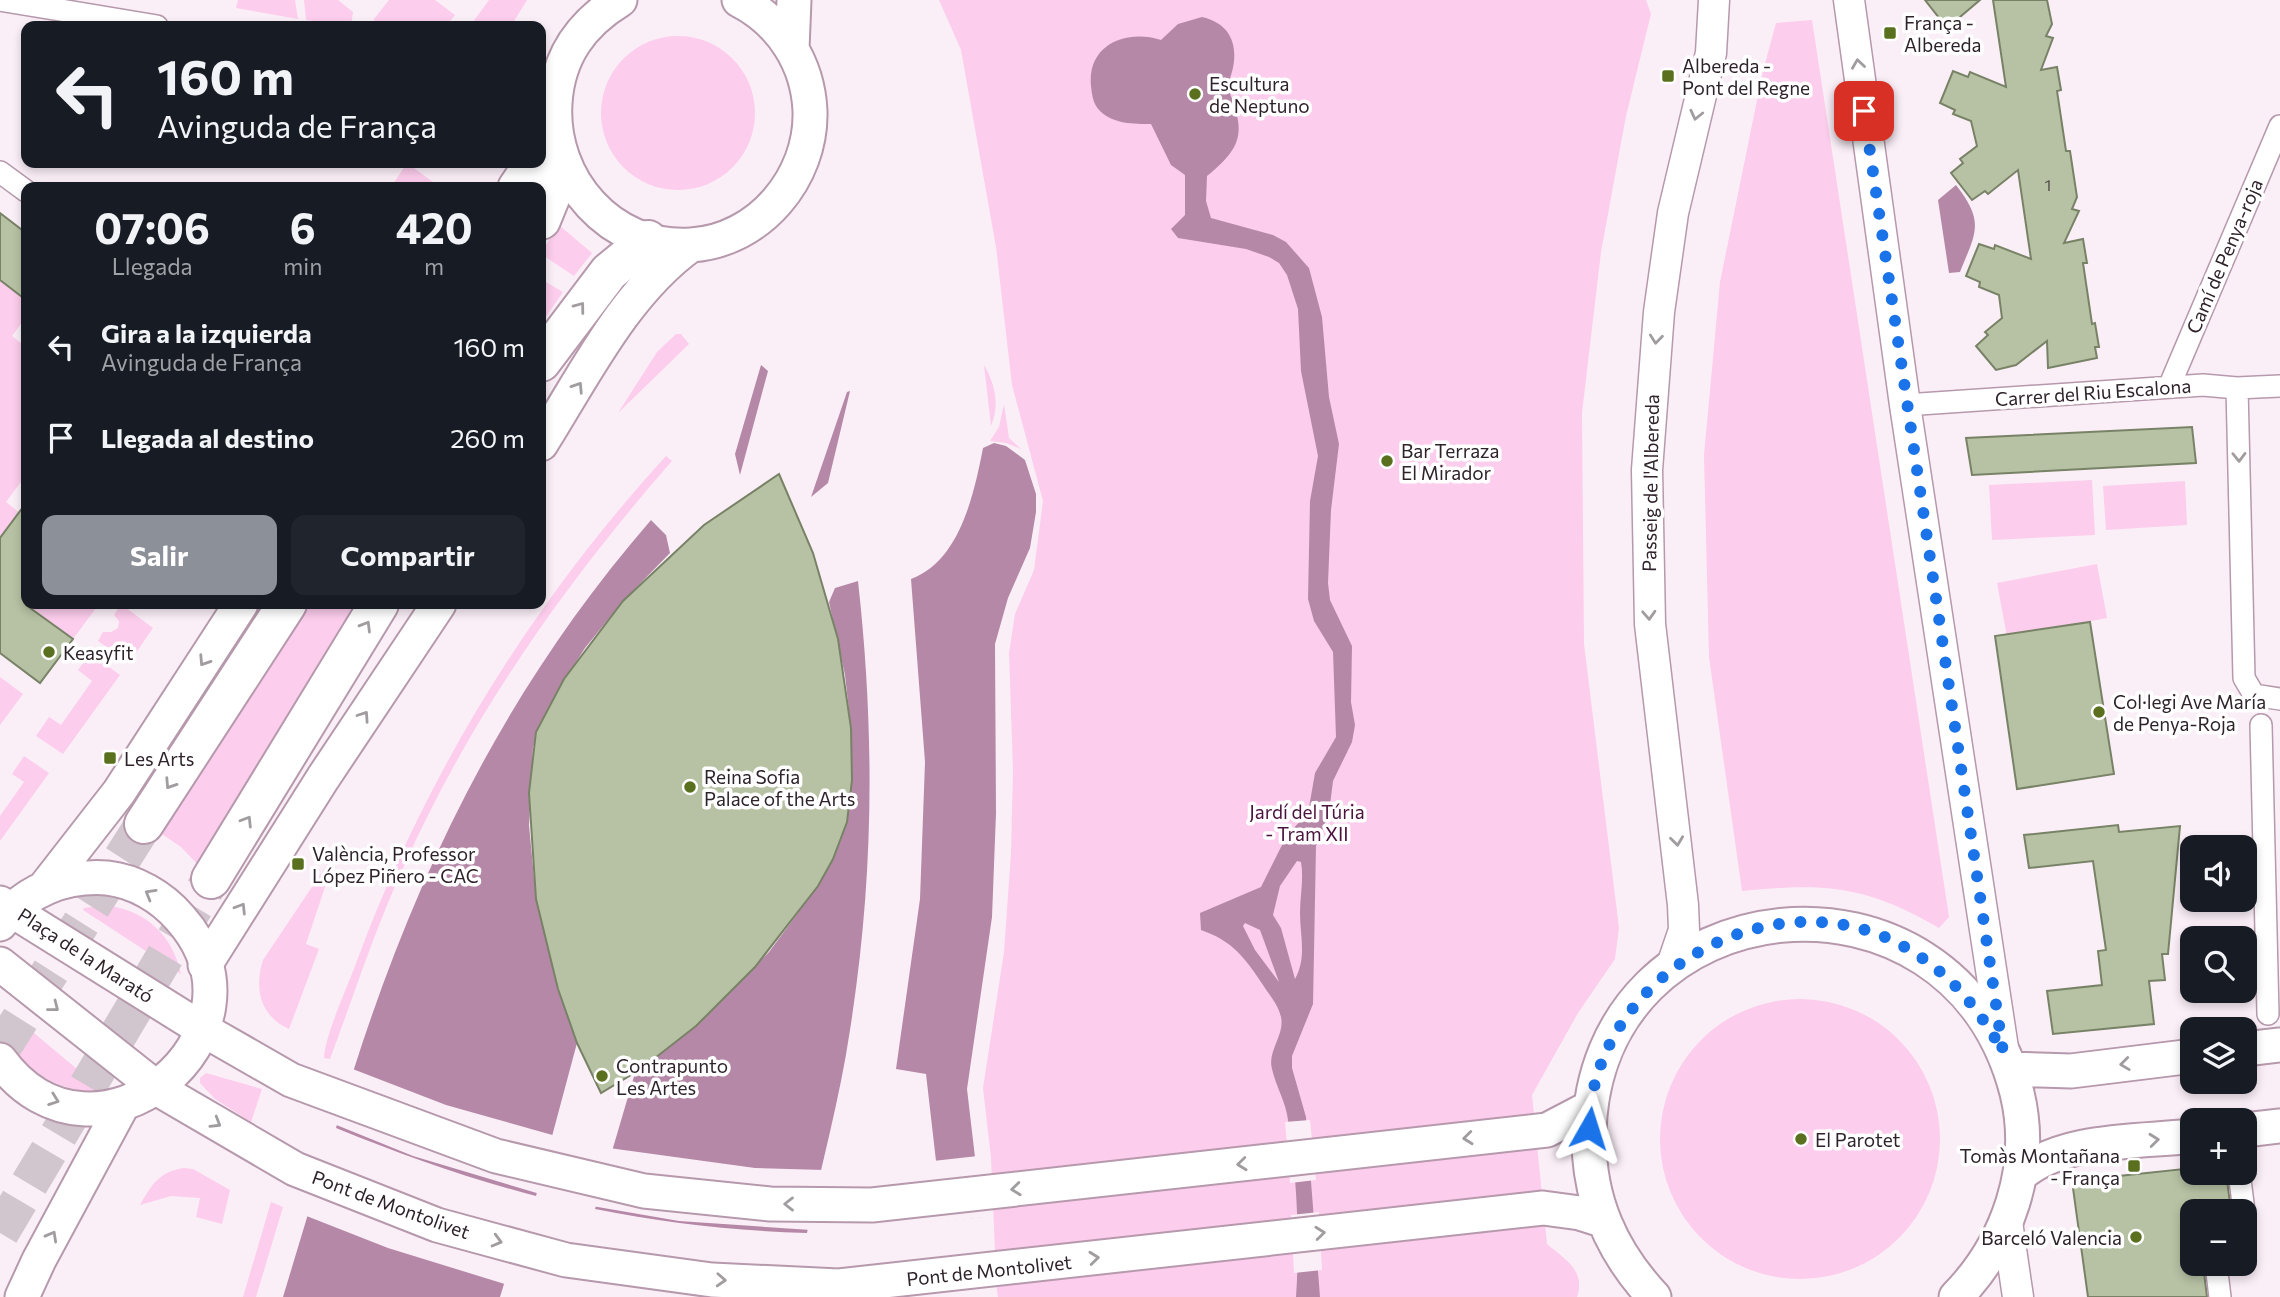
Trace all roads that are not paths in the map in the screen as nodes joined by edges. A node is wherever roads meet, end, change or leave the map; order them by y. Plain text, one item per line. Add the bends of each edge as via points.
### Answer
1 (620, 0) edge
2 (739, 0) edge
3 (794, 0) edge
4 (1714, 0) edge
5 (1849, 0) edge
6 (0, 1) edge
7 (583, 14) edge
8 (126, 21) edge
9 (792, 49) junction
10 (2280, 126) edge
11 (547, 137) edge
12 (0, 172) edge
13 (21, 187) edge
14 (648, 240) junction
15 (691, 245) junction
16 (546, 355) edge
17 (2280, 386) edge
18 (2169, 387) junction
19 (2237, 388) junction
20 (1905, 405) junction
21 (546, 436) edge
22 (238, 609) edge
23 (284, 609) edge
24 (376, 609) edge
25 (436, 609) edge
26 (2280, 699) edge
27 (2261, 725) dead end
28 (144, 824) tunnel mouth
29 (211, 879) tunnel mouth
30 (45, 887) junction
31 (4, 912) edge
32 (0, 964) edge
33 (205, 965) junction
34 (1671, 968) junction
35 (2268, 1014) dead end
36 (202, 1029) junction
37 (2280, 1045) edge
38 (2257, 1048) edge
39 (2180, 1058) edge
40 (0, 1060) edge
41 (2007, 1061) junction
42 (158, 1088) junction
43 (123, 1104) junction
44 (1589, 1108) junction
45 (2280, 1126) edge
46 (2257, 1129) edge
47 (2180, 1137) edge
48 (2020, 1175) junction
49 (1602, 1220) junction
50 (2007, 1222) junction
51 (2218, 1276) edge
52 (1632, 1285) edge
53 (22, 1297) edge
54 (1654, 1297) edge
55 (1956, 1297) edge
56 (2018, 1297) edge
57 (2221, 1297) edge

1 - 7 main road
2 - 9 main road via 762,14
3 - 9 main road
4 -> 34 main road, Passeig de l'Albereda via 1711,53 1673,213 1660,299 1647,470 1650,624 1684,930
20 -> 5 main road
6 - 8 street
7 - 11 main road via 556,84
9 - 15 main road via 804,72 809,99 806,148 797,172 785,193 748,226
10 - 18 street, Camí de Penya-roja
11 - 14 main road via 585,200 621,229
12 - 13 street
14 - 15 main road
16 -> 14 highway via 609,272
21 -> 15 main road via 646,284
17 - 19 street, Carrer del Riu Escalona
18 - 19 street, Carrer del Riu Escalona
18 - 20 street, Carrer del Riu Escalona
19 -> 26 street via 2244,678 2254,695
20 - 41 main road
22 -> 30 main road via 119,792
23 -> 28 highway
29 -> 24 highway
33 -> 25 main road
27 - 35 street
30 - 31 main road, Plaça de la Marató
33 -> 30 main road, Plaça de la Marató via 186,925 153,894 111,878 66,880
31 - 36 main road, Plaça de la Marató
32 -> 42 main road
33 - 36 main road, Plaça de la Marató via 208,998
34 - 41 main road via 1717,941 1749,930 1788,923 1849,927 1901,945 1935,967 1968,997
34 - 44 main road via 1621,1023 1600,1065
36 - 42 main road, Plaça de la Marató via 185,1063
44 -> 36 main road via 1547,1130 872,1205 770,1204 644,1191 496,1156 291,1080
37 - 38 main road
39 -> 41 main road via 2071,1071
40 -> 43 main road, Plaça de la Marató via 28,1088 50,1100 86,1107
41 - 48 main road via 2022,1131
42 - 43 main road, Plaça de la Marató
42 -> 49 main road, Pont de Montolivet via 295,1169 437,1225 566,1260 712,1280 839,1286 1543,1208
53 -> 43 main road
44 - 49 main road via 1588,1167
45 - 46 main road
48 -> 47 main road via 2043,1159 2071,1149
48 - 50 main road
49 - 52 main road
50 - 55 main road via 1990,1257
50 - 56 main road
51 - 57 street
52 - 54 main road

